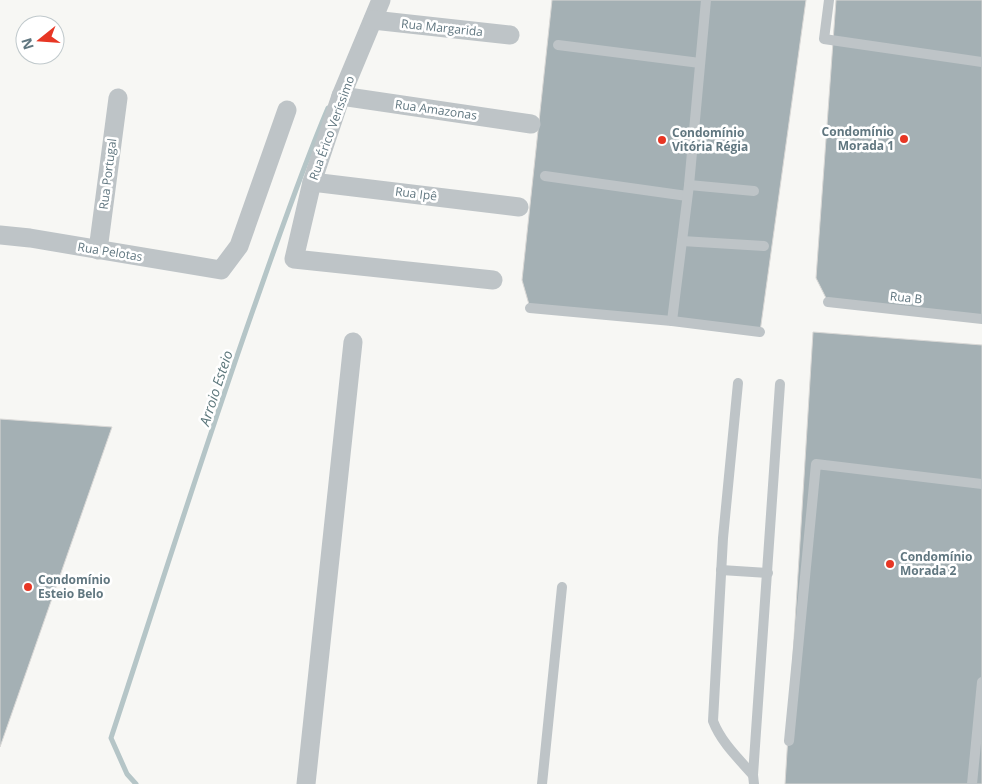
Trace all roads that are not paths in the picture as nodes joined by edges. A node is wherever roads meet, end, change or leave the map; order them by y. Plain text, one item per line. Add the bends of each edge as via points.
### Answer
1 (381, 0) edge
2 (706, 0) edge
3 (829, 0) edge
4 (373, 20) junction
5 (510, 35) dead end
6 (558, 45) dead end
7 (982, 62) edge
8 (700, 63) junction
9 (341, 96) junction
10 (118, 98) dead end
11 (287, 110) dead end
12 (531, 124) dead end
13 (544, 176) dead end
14 (312, 182) junction
15 (689, 185) junction
16 (754, 191) dead end
17 (687, 196) junction
18 (519, 207) dead end
19 (0, 235) edge
20 (682, 241) junction
21 (764, 246) dead end
22 (98, 250) junction
23 (492, 280) dead end
24 (828, 302) dead end
25 (530, 308) dead end
26 (982, 319) edge
27 (672, 321) junction
28 (760, 332) dead end
29 (353, 342) dead end
30 (738, 383) dead end
31 (780, 384) dead end
32 (982, 484) edge
33 (722, 570) junction
34 (768, 573) junction
35 (562, 587) dead end
36 (982, 682) edge
37 (789, 741) dead end
38 (754, 779) edge
39 (306, 784) edge
40 (542, 784) edge
41 (972, 784) edge

1 - 4 street, Rua Érico Veríssimo
2 - 8 lane
3 - 7 lane via 824,39
4 - 5 street, Rua Margarida
4 - 9 street, Rua Érico Veríssimo
6 - 8 lane
8 - 15 lane
9 - 12 street, Rua Amazonas
9 - 14 street, Rua Érico Veríssimo
10 - 22 street, Rua Portugal
11 - 22 street, Rua Pelotas via 239,246 221,270
13 - 17 lane
14 - 18 street, Rua Ipê
14 - 23 street, Rua Érico Veríssimo via 294,259
15 - 16 lane
15 - 17 lane
17 - 20 lane
19 - 22 street, Rua Pelotas
20 - 21 lane
20 - 27 lane
24 - 26 lane, Rua B
25 - 27 lane
27 - 28 lane
29 - 39 street
30 - 33 lane
31 - 34 lane
32 - 37 lane via 816,464
33 - 34 lane
33 - 38 lane via 713,721 717,732
34 - 38 lane
35 - 40 lane
36 - 41 lane

